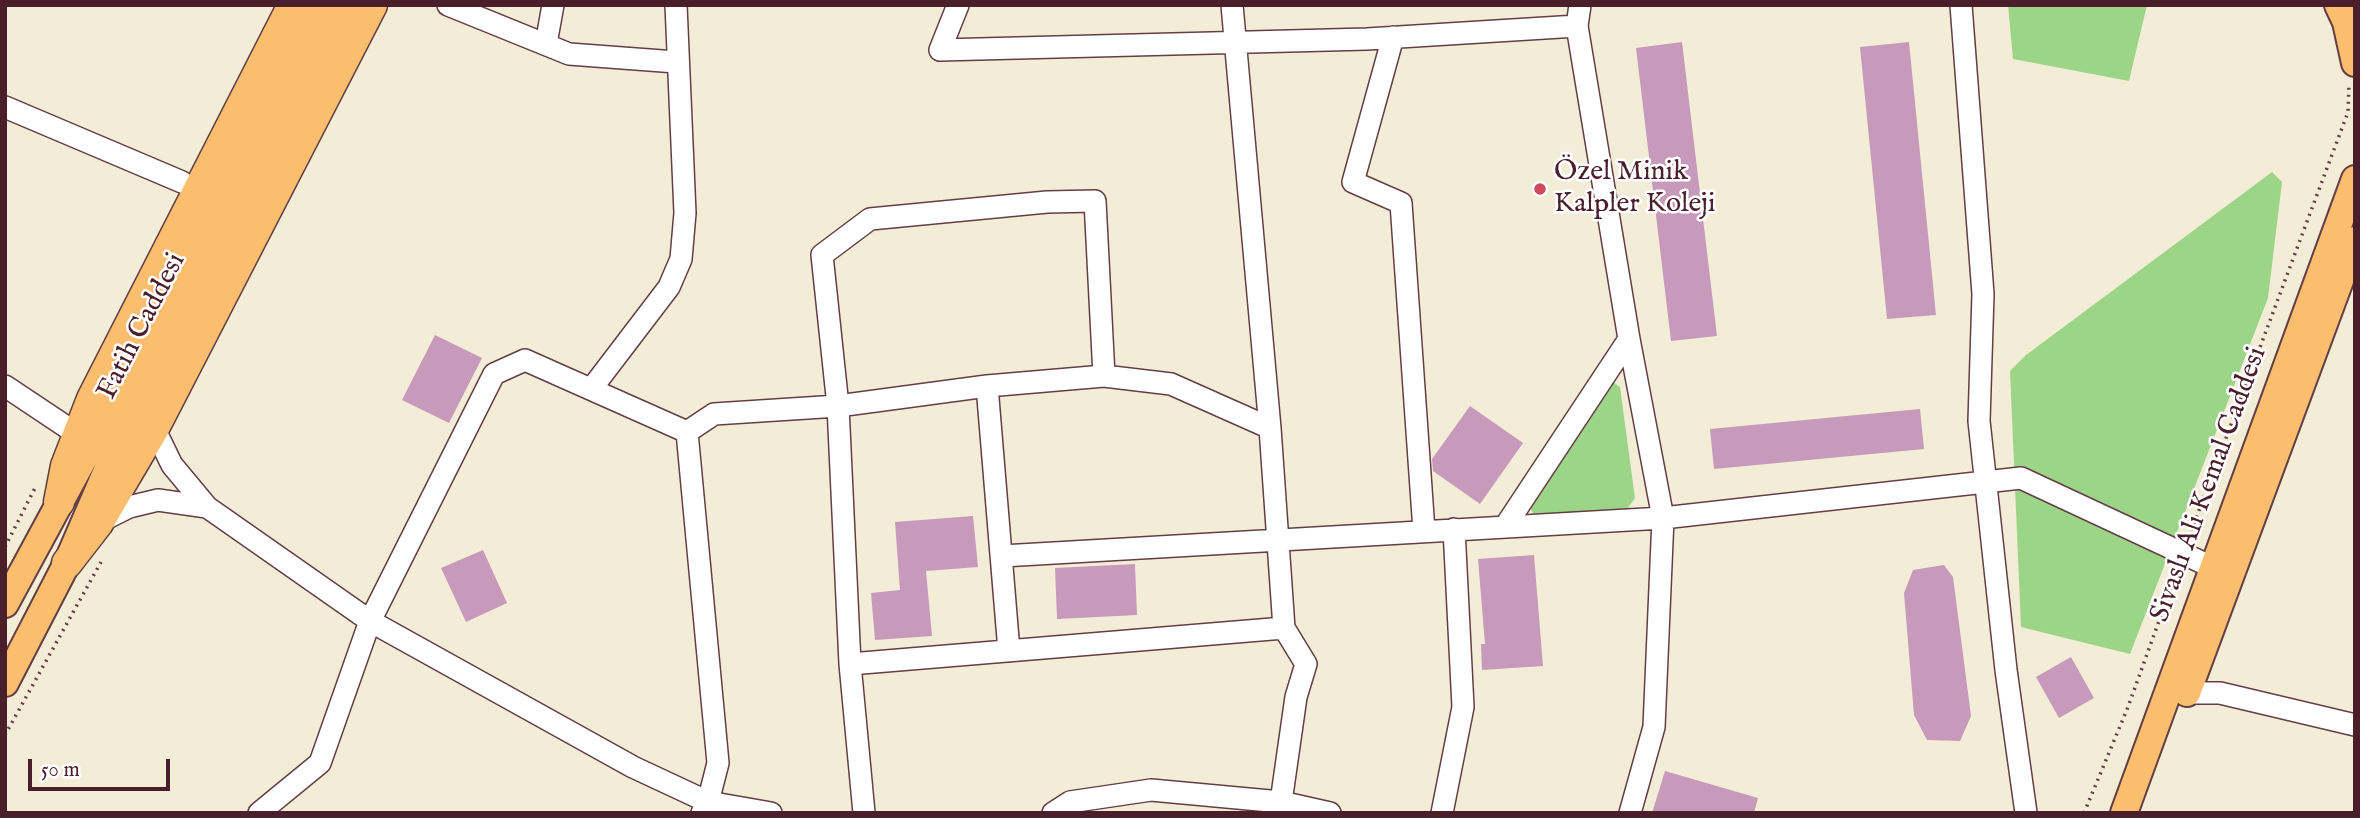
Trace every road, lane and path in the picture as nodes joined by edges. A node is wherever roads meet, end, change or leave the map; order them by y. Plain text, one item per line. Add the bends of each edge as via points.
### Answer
1 (293, 5) edge
2 (322, 5) edge
3 (346, 5) edge
4 (372, 5) edge
5 (449, 5) edge
6 (553, 5) edge
7 (676, 5) edge
8 (958, 5) edge
9 (1232, 5) edge
10 (1961, 5) edge
11 (2338, 5) edge
12 (1578, 15) edge
13 (1393, 37) junction
14 (1237, 42) junction
15 (546, 44) junction
16 (676, 62) junction
17 (2352, 69) edge
18 (5, 107) edge
19 (2355, 179) edge
20 (182, 183) dead end
21 (2355, 240) edge
22 (1629, 340) junction
23 (1104, 376) junction
24 (5, 386) edge
25 (987, 386) junction
26 (592, 388) junction
27 (838, 406) junction
28 (153, 428) junction
29 (1270, 428) junction
30 (687, 432) junction
31 (76, 434) junction
32 (1987, 482) junction
33 (60, 502) junction
34 (207, 507) junction
35 (1663, 518) junction
36 (98, 523) junction
37 (1506, 525) junction
38 (1454, 529) junction
39 (1424, 531) junction
40 (1278, 540) junction
41 (2183, 553) junction
42 (105, 555) dead end
43 (1002, 556) junction
44 (67, 563) junction
45 (2214, 568) junction
46 (5, 604) edge
47 (370, 621) junction
48 (1284, 628) junction
49 (1009, 651) junction
50 (850, 664) junction
51 (5, 683) edge
52 (2187, 693) junction
53 (2355, 724) edge
54 (5, 735) edge
55 (1281, 802) junction
56 (705, 807) edge
57 (259, 813) edge
58 (771, 813) edge
59 (864, 813) edge
60 (1053, 813) edge
61 (1330, 813) edge
62 (1442, 813) edge
63 (1630, 813) edge
64 (2026, 813) edge
65 (2084, 813) edge
66 (2124, 813) edge
67 (2143, 813) edge

1 - 31 highway
2 - 33 main road, Fatih Caddesi via 215,216
3 - 44 main road, Fatih Caddesi via 118,445
4 - 28 highway
5 - 15 street
6 - 15 street
7 - 16 street
8 - 14 street via 940,50
9 - 14 street
10 - 32 street via 1983,294 1979,421
11 - 17 main road via 2346,22
12 - 13 street
12 - 22 street
13 - 14 street
13 - 39 street via 1353,182 1401,203
14 - 29 street
15 - 16 street via 569,54
16 - 26 street via 684,213 681,259 669,288
17 - 41 path via 2348,112
18 - 20 street
19 - 45 main road, Sivaslı Ali Kemal Caddesi
21 - 52 main road, Sivaslı Ali Kemal Caddesi
22 - 35 street
22 - 37 street
23 - 25 street
23 - 27 street via 1094,201 870,219 822,255
23 - 29 street via 1171,384
24 - 31 street
25 - 27 street
25 - 43 street
26 - 30 street
26 - 47 street via 525,360 494,374
27 - 30 street via 714,414
27 - 50 street
28 - 34 street via 172,465
28 - 36 highway
29 - 40 street
30 - 56 street via 718,763
31 - 33 highway
32 - 35 street
32 - 41 street via 2021,478
32 - 64 street
33 - 46 main road, Fatih Caddesi
34 - 36 street via 158,500 129,507
34 - 47 street
35 - 37 street
35 - 63 street via 1654,727
36 - 44 highway
37 - 38 street
38 - 39 street
38 - 62 street via 1463,707
39 - 40 street
40 - 43 street
40 - 48 street
41 - 45 street
41 - 65 path via 2128,708
42 - 54 path
43 - 49 street
44 - 51 main road, Fatih Caddesi
45 - 66 main road, Sivaslı Ali Kemal Caddesi
47 - 56 street
47 - 57 street via 320,763
48 - 49 street
48 - 55 street via 1306,664 1296,697
49 - 50 street
50 - 59 street
52 - 53 street via 2220,693
52 - 67 main road, Sivaslı Ali Kemal Caddesi
55 - 60 street via 1151,790 1070,802
55 - 61 street
56 - 58 street

